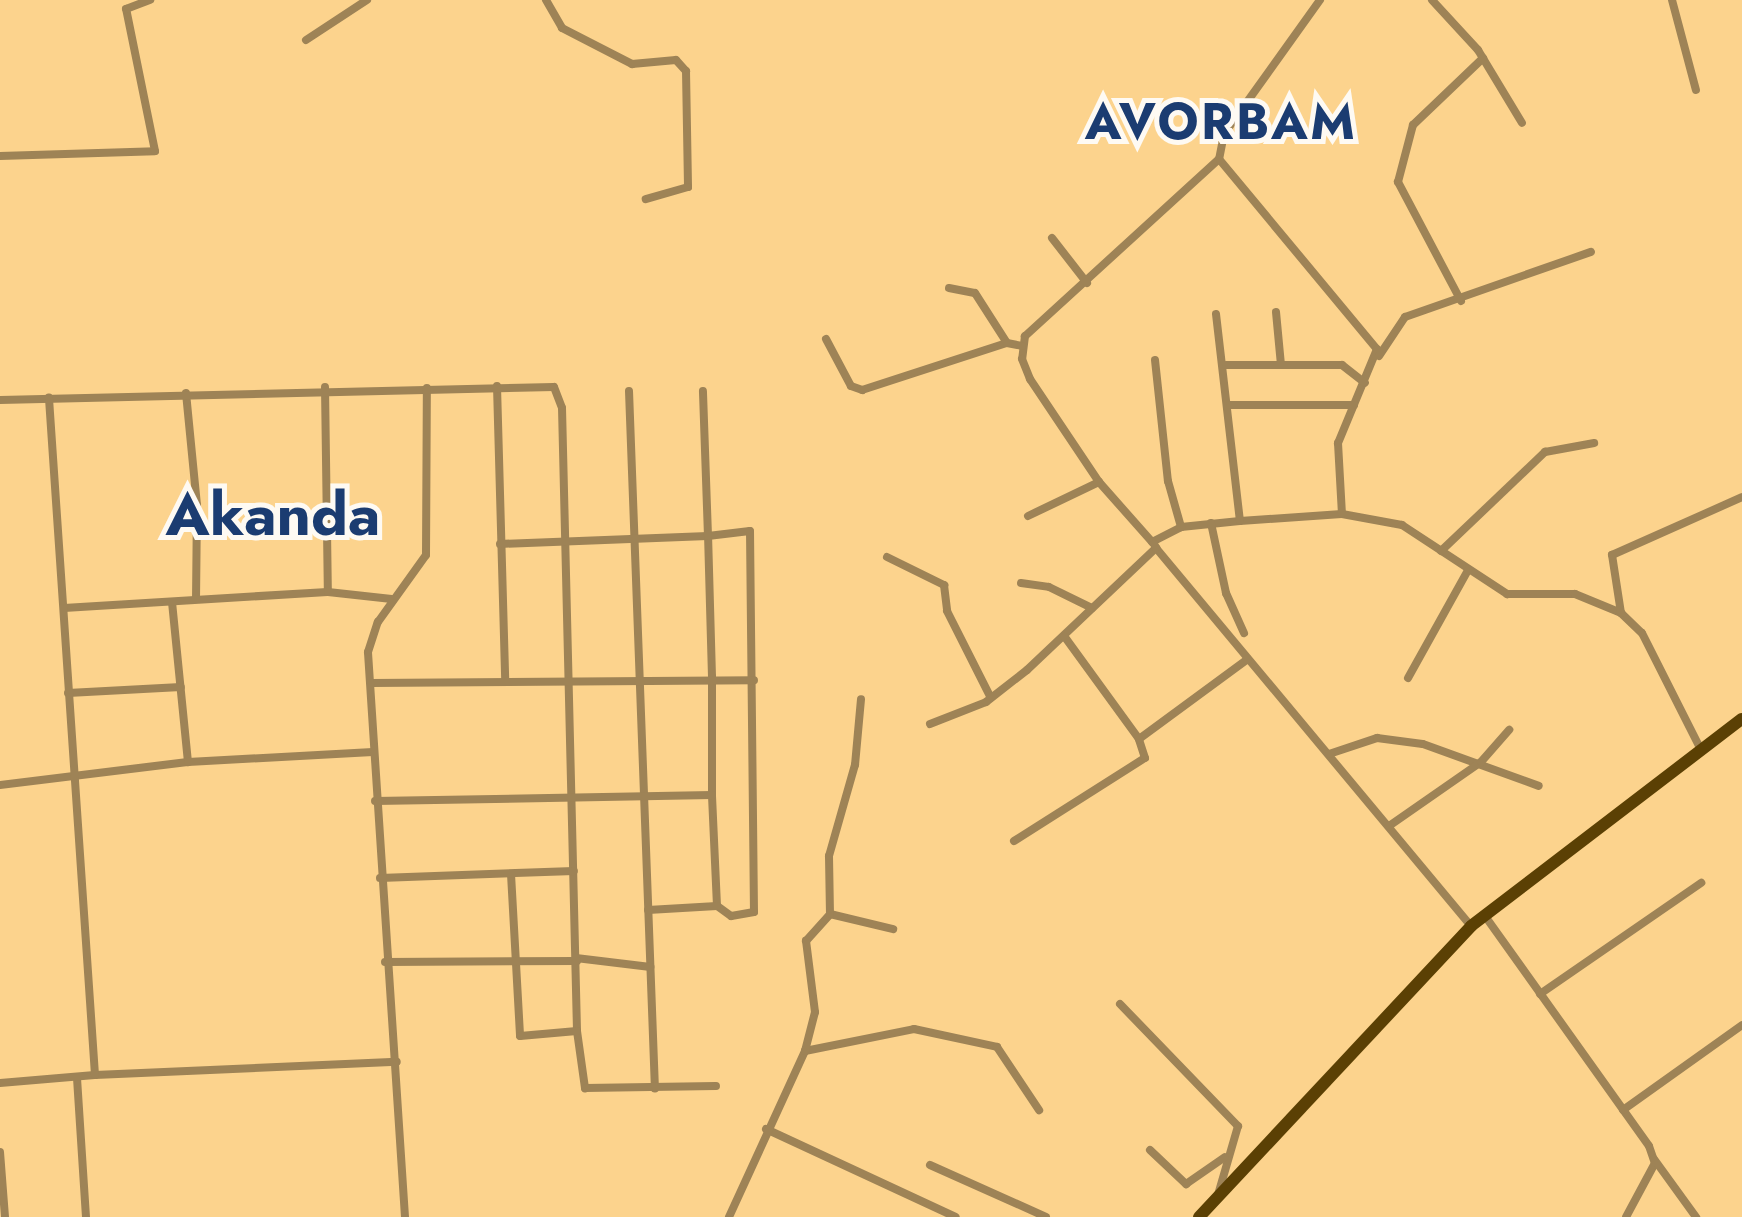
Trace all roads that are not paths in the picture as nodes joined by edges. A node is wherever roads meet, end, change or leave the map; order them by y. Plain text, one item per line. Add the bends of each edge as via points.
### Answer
1 (150, 0) edge
2 (367, 0) edge
3 (546, 0) edge
4 (1320, 0) edge
5 (1432, 0) edge
6 (1672, 0) edge
7 (306, 40) dead end
8 (1484, 58) junction
9 (1696, 90) dead end
10 (1522, 123) dead end
11 (0, 156) edge
12 (1219, 158) junction
13 (646, 200) dead end
14 (1052, 238) dead end
15 (1592, 252) dead end
16 (1086, 283) junction
17 (949, 288) dead end
18 (1461, 301) junction
19 (1276, 312) dead end
20 (1216, 314) dead end
21 (826, 339) dead end
22 (1008, 343) junction
23 (1022, 346) junction
24 (1378, 356) junction
25 (1156, 360) dead end
26 (1226, 365) junction
27 (1281, 365) junction
28 (1366, 383) junction
29 (497, 386) junction
30 (325, 388) junction
31 (427, 388) junction
32 (629, 391) dead end
33 (703, 391) dead end
34 (186, 393) junction
35 (49, 398) junction
36 (0, 400) edge
37 (1230, 405) junction
38 (1354, 406) junction
39 (1594, 443) dead end
40 (1099, 482) junction
41 (1742, 497) edge
42 (1342, 514) junction
43 (1028, 516) dead end
44 (1240, 521) junction
45 (1210, 524) junction
46 (1181, 526) junction
47 (708, 536) junction
48 (634, 538) junction
49 (564, 541) junction
50 (500, 544) junction
51 (1154, 545) junction
52 (1441, 552) junction
53 (887, 557) dead end
54 (1468, 570) junction
55 (1021, 583) dead end
56 (328, 592) junction
57 (392, 599) junction
58 (196, 600) junction
59 (172, 602) junction
60 (64, 608) junction
61 (1092, 608) junction
62 (1621, 613) junction
63 (1244, 633) dead end
64 (1065, 637) junction
65 (1248, 660) junction
66 (712, 677) junction
67 (640, 678) junction
68 (1408, 678) dead end
69 (569, 679) junction
70 (505, 680) junction
71 (754, 680) junction
72 (370, 683) junction
73 (181, 687) junction
74 (68, 693) junction
75 (991, 698) junction
76 (861, 699) dead end
77 (1742, 719) edge
78 (930, 724) dead end
79 (1510, 730) dead end
80 (1139, 739) junction
81 (1701, 750) junction
82 (373, 752) junction
83 (1329, 754) junction
84 (188, 762) junction
85 (1481, 762) junction
86 (78, 772) junction
87 (0, 784) edge
88 (1538, 786) dead end
89 (570, 795) junction
90 (712, 795) junction
91 (644, 796) junction
92 (375, 801) junction
93 (1389, 826) junction
94 (1014, 841) dead end
95 (574, 872) junction
96 (511, 874) junction
97 (380, 878) junction
98 (1701, 883) dead end
99 (717, 906) junction
100 (648, 910) junction
101 (830, 914) junction
102 (1485, 916) junction
103 (1471, 926) junction
104 (892, 928) dead end
105 (577, 960) junction
106 (385, 962) junction
107 (516, 962) junction
108 (650, 968) junction
109 (1540, 994) junction
110 (1120, 1004) dead end
111 (1742, 1025) edge
112 (578, 1030) junction
113 (805, 1051) junction
114 (396, 1062) junction
115 (96, 1075) junction
116 (77, 1078) junction
117 (0, 1084) edge
118 (716, 1086) dead end
119 (655, 1089) junction
120 (1039, 1110) dead end
121 (1623, 1110) junction
122 (766, 1129) junction
123 (1150, 1150) dead end
124 (0, 1152) edge
125 (1225, 1156) junction
126 (1654, 1159) junction
127 (930, 1165) dead end
128 (1218, 1195) junction
129 (4, 1217) edge
130 (86, 1217) edge
131 (405, 1217) edge
132 (728, 1217) edge
133 (956, 1217) edge
134 (1046, 1217) edge
135 (1199, 1217) edge
136 (1626, 1217) edge
137 (1696, 1217) edge

1 - 11 street via 126,9 154,152
2 - 7 street
3 - 13 street via 562,28 632,64 676,60 686,71 688,187
4 - 12 street via 1224,134
5 - 8 street
6 - 9 street
8 - 10 street
8 - 18 street via 1413,125 1398,182
12 - 16 street
12 - 24 street via 1283,228
14 - 16 street
15 - 18 street
16 - 23 street via 1037,322
17 - 22 street via 975,294
18 - 24 street via 1405,317
19 - 27 street
20 - 26 street
21 - 22 street via 851,386 862,390
22 - 23 street
23 - 40 street via 1040,397
24 - 28 street
25 - 46 street via 1168,481
26 - 27 street
26 - 37 street
27 - 28 street via 1342,365
28 - 38 street
29 - 31 street
29 - 49 street via 554,387 562,408
29 - 50 street
30 - 31 street
30 - 34 street
30 - 56 street
31 - 57 street via 426,555
32 - 48 street
33 - 47 street
34 - 35 street
34 - 58 street via 197,505
35 - 36 street
35 - 60 street
37 - 38 street
37 - 44 street
38 - 42 street via 1336,457
39 - 52 street via 1545,452
40 - 43 street
40 - 51 street
41 - 62 street via 1612,555
42 - 44 street
42 - 52 street via 1402,525
44 - 45 street
45 - 46 street
45 - 63 street via 1226,594
46 - 51 street
47 - 48 street
47 - 66 street
47 - 71 street via 750,531
48 - 49 street
48 - 67 street
49 - 50 street
49 - 69 street
50 - 70 street
51 - 61 street
51 - 65 street
52 - 54 street
53 - 75 street via 944,585 948,611
54 - 62 street via 1507,594 1575,594
54 - 68 street
55 - 61 street via 1049,587
56 - 57 street
56 - 58 street
57 - 72 street via 368,652
58 - 59 street
59 - 60 street
59 - 73 street
60 - 74 street
61 - 64 street
62 - 81 street via 1642,634
64 - 75 street
64 - 80 street
65 - 80 street
65 - 83 street
66 - 67 street
66 - 71 street
66 - 90 street
67 - 69 street
67 - 91 street
69 - 70 street
69 - 89 street
70 - 72 street
71 - 99 street via 756,902 748,915 723,914
72 - 82 street
73 - 74 street
73 - 84 street
74 - 86 street
75 - 78 street
76 - 101 street via 855,766 829,856
77 - 81 main road
79 - 85 street
80 - 94 street via 1142,762
81 - 102 main road
82 - 84 street
82 - 92 street
83 - 85 street via 1376,738
83 - 93 street
84 - 86 street
85 - 88 street
85 - 93 street
86 - 87 street via 54,781
86 - 115 street
89 - 91 street
89 - 92 street
89 - 95 street
90 - 91 street
90 - 99 street
91 - 100 street
92 - 97 street
93 - 103 street
95 - 96 street
95 - 105 street
96 - 97 street
96 - 107 street
97 - 106 street
98 - 109 street
99 - 100 street
100 - 108 street
101 - 104 street
101 - 113 street via 806,941 815,1012
102 - 103 main road
102 - 109 street
103 - 128 main road
105 - 107 street
105 - 108 street
105 - 112 street
106 - 107 street
106 - 114 street
107 - 112 street via 520,1036
108 - 119 street
109 - 121 street
110 - 125 street via 1238,1126
111 - 121 street
112 - 119 street via 589,1092
113 - 120 street via 914,1028 996,1047
113 - 122 street
114 - 115 street
114 - 131 street
115 - 116 street
116 - 117 street
116 - 130 street
118 - 119 street
121 - 126 street
122 - 132 street
122 - 133 street
123 - 125 street via 1186,1184
124 - 129 street
125 - 128 street
126 - 136 street
126 - 137 street
127 - 134 street
128 - 135 main road

